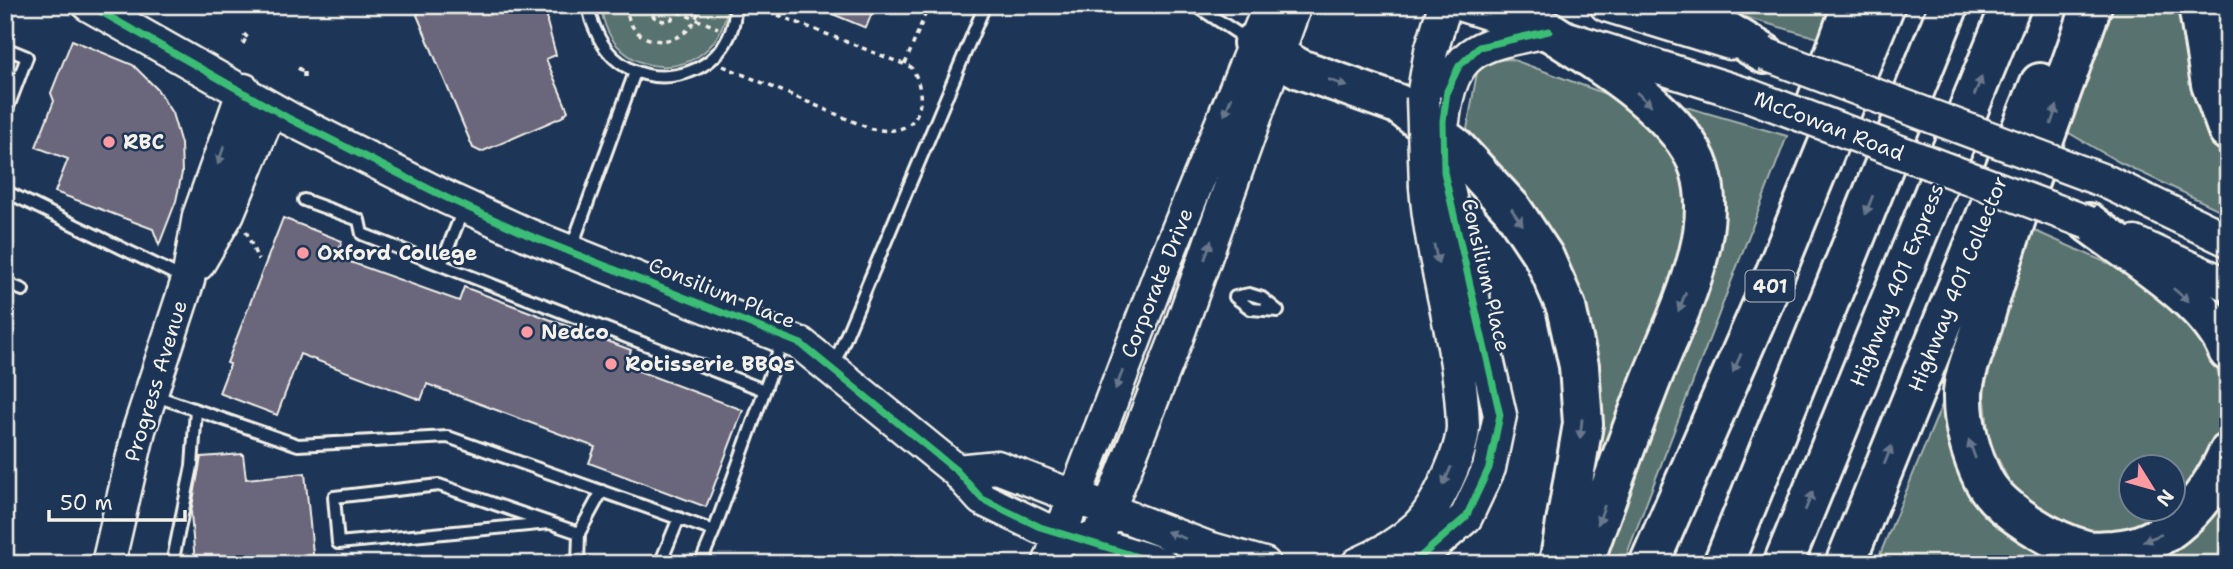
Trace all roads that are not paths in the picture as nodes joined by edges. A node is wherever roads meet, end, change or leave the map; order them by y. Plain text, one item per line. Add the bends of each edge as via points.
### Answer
1 (89, 5) edge
2 (589, 5) edge
3 (735, 5) edge
4 (985, 5) edge
5 (1195, 5) edge
6 (1270, 5) edge
7 (1296, 5) edge
8 (1445, 5) edge
9 (1462, 5) edge
10 (1606, 5) edge
11 (1683, 5) edge
12 (1853, 5) edge
13 (1885, 5) edge
14 (1949, 5) edge
15 (2011, 5) edge
16 (2073, 5) edge
17 (2092, 5) edge
18 (2197, 5) edge
19 (1549, 32) junction
20 (5, 48) edge
21 (1264, 50) junction
22 (1765, 54) junction
23 (635, 72) junction
24 (244, 90) junction
25 (271, 108) junction
26 (5, 115) edge
27 (2228, 131) edge
28 (1435, 179) junction
29 (5, 191) edge
30 (304, 200) dead end
31 (465, 206) junction
32 (2089, 223) junction
33 (2228, 240) edge
34 (570, 251) junction
35 (440, 265) junction
36 (1161, 271) junction
37 (188, 280) junction
38 (5, 283) edge
39 (1196, 284) junction
40 (2228, 285) edge
41 (23, 290) dead end
42 (1763, 303) junction
43 (783, 337) junction
44 (2228, 351) edge
45 (833, 368) junction
46 (764, 390) junction
47 (150, 394) junction
48 (196, 410) junction
49 (2228, 453) edge
50 (957, 471) junction
51 (602, 491) junction
52 (1073, 497) junction
53 (1110, 509) junction
54 (679, 518) junction
55 (549, 523) junction
56 (714, 531) junction
57 (579, 533) junction
58 (1060, 534) junction
59 (1092, 553) edge
60 (108, 564) edge
61 (172, 564) edge
62 (578, 564) edge
63 (653, 564) edge
64 (700, 564) edge
65 (1049, 564) edge
66 (1161, 564) edge
67 (1264, 564) edge
68 (1358, 564) edge
69 (1412, 564) edge
70 (1559, 564) edge
71 (1583, 564) edge
72 (1649, 564) edge
73 (1723, 564) edge
74 (1783, 564) edge
75 (1844, 564) edge

1 - 24 street, Consilium Place
2 - 23 lane via 603,48 621,66
3 - 23 lane via 736,20 724,46 701,68 665,78
4 - 45 lane
5 - 21 lane
6 - 21 street, Corporate Drive
7 - 21 street, Corporate Drive
8 - 28 street, Consilium Place, bridge via 1423,96
9 - 19 street, McCowan Road
10 - 22 street
11 - 22 highway
12 - 42 highway via 1785,189
13 - 42 highway, 401
14 -> 73 highway
74 -> 15 highway, Highway 401 Express
75 -> 16 highway, Highway 401 Collector
49 -> 17 highway via 2216,480 2195,507 2166,532 2123,549 2087,550 2015,515 1984,482 1967,436 1962,395 1990,297
18 - 27 highway via 2211,84
19 - 28 street, Consilium Place via 1479,47 1459,66 1447,90
19 - 32 street, McCowan Road, bridge via 1748,95
19 -> 71 highway via 1611,70 1677,130 1700,168 1706,211 1692,277
20 - 26 lane via 27,57
21 -> 36 street, Corporate Drive
39 -> 21 street, Corporate Drive
21 -> 70 highway via 1398,104 1456,148 1512,209 1544,257 1566,307 1579,366 1583,424
22 - 33 street, bridge via 2107,182
23 - 34 lane
24 - 25 street, Consilium Place
24 -> 37 street, Progress Avenue via 199,216
25 - 31 street, Consilium Place
25 - 37 street, Progress Avenue via 228,213
28 -> 68 street, Consilium Place via 1428,215 1452,329 1463,428 1449,476 1418,526 1378,556
28 - 69 street, Consilium Place via 1500,415 1489,468 1466,517
29 - 37 lane
30 - 35 lane via 359,220 362,234
31 - 34 street, Consilium Place
31 - 35 lane
32 - 40 street, McCowan Road
32 -> 44 highway via 2187,298 2221,335
34 - 43 street, Consilium Place
35 - 46 lane
36 - 39 street
36 -> 52 street, Corporate Drive
37 - 47 street, Progress Avenue
38 - 41 lane
39 - 53 street, Corporate Drive
42 -> 72 highway, 401
43 - 45 street, Consilium Place via 801,344
43 - 46 lane
45 - 50 street, Consilium Place
46 - 56 lane
47 - 48 lane
47 - 60 street, Progress Avenue
48 - 51 lane via 298,445 448,437
48 - 61 lane via 192,466
50 - 52 street via 997,467
50 - 58 street, Consilium Place via 982,499
51 - 54 lane
51 - 57 lane
52 - 53 street
52 - 58 street, Corporate Drive
53 - 59 street, Corporate Drive
67 -> 53 street
54 - 56 lane
54 - 63 lane via 662,559
55 - 55 lane via 439,485 334,497 338,542
55 - 57 lane
56 - 64 lane
57 - 62 lane
58 - 59 street, Consilium Place
58 - 65 street, Corporate Drive
59 - 66 street, Consilium Place

